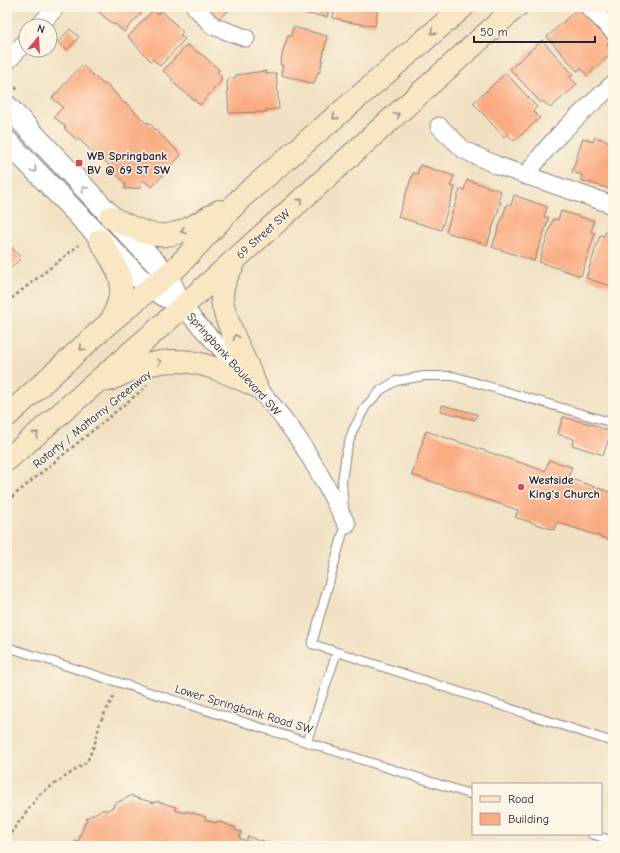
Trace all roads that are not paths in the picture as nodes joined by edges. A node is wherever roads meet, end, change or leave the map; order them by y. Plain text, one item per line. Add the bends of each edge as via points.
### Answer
1 (56, 7) edge
2 (195, 7) edge
3 (463, 7) edge
4 (516, 7) edge
5 (589, 7) edge
6 (46, 18) edge
7 (613, 31) edge
8 (246, 38) dead end
9 (18, 50) edge
10 (7, 62) edge
11 (613, 84) edge
12 (14, 99) edge
13 (439, 126) dead end
14 (7, 141) edge
15 (526, 176) junction
16 (241, 198) junction
17 (613, 204) edge
18 (111, 217) junction
19 (100, 240) junction
20 (240, 255) junction
21 (159, 281) junction
22 (182, 306) junction
23 (111, 321) junction
24 (256, 386) junction
25 (84, 392) junction
26 (7, 416) edge
27 (613, 424) edge
28 (7, 460) edge
29 (347, 525) junction
30 (7, 647) edge
31 (337, 652) junction
32 (307, 741) junction
33 (613, 742) edge
34 (472, 795) edge
35 (597, 835) edge
36 (612, 838) edge

1 - 6 street
2 - 8 street via 213,26
3 -> 16 main road
20 -> 4 main road, 69 Street SW
5 - 7 street
9 - 10 street
11 - 15 street via 556,137
18 -> 12 street, Springbank Boulevard SW
13 - 15 street via 464,150
14 -> 19 street, Springbank Boulevard SW
15 - 17 street
16 -> 18 main road via 188,229 166,236 142,233
16 - 21 main road via 179,265
18 - 21 street, Springbank Boulevard SW
19 - 21 street, Springbank Boulevard SW via 139,278
19 - 23 main road via 123,283 122,295
20 - 22 main road, 69 Street SW
24 -> 20 main road via 222,301 228,273
21 - 22 street, Springbank Boulevard SW
21 - 23 main road
22 - 24 street, Springbank Boulevard SW
22 - 25 main road, 69 Street SW
23 -> 26 main road
25 -> 24 main road via 130,370 175,360 192,361 222,369
24 - 29 street, Springbank Boulevard SW via 299,439
28 -> 25 main road, 69 Street SW
27 - 29 lane via 453,376 424,376 396,381 381,390 366,406 353,430 346,452 342,482
29 - 31 lane via 312,644
30 - 32 lane, Lower Springbank Road SW
31 - 32 lane
31 - 33 lane
32 - 34 lane, Lower Springbank Road SW
35 - 36 lane

